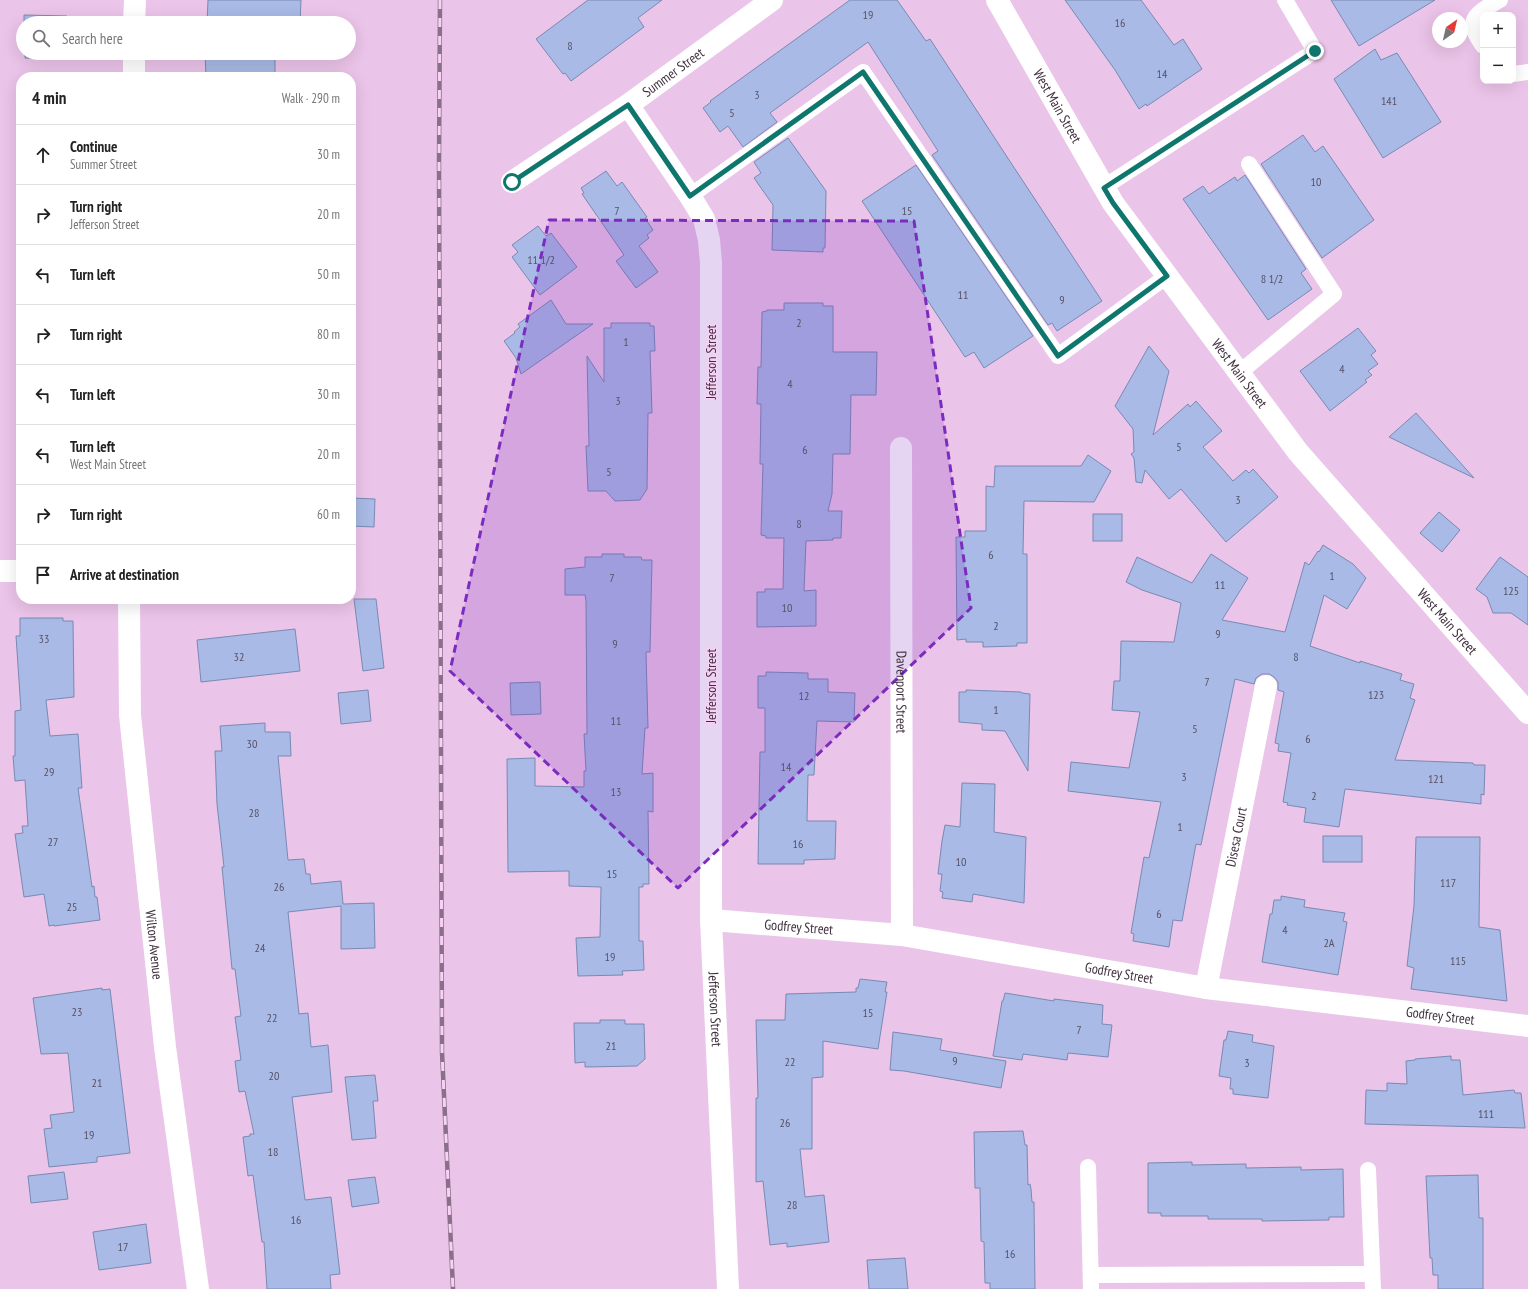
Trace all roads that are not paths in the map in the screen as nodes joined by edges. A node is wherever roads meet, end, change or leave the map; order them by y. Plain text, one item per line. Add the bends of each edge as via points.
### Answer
1 (135, 0) edge
2 (772, 0) edge
3 (996, 0) edge
4 (1284, 0) edge
5 (1500, 0) edge
6 (1480, 12) edge
7 (1481, 12) edge
8 (134, 16) edge
9 (1480, 41) edge
10 (134, 60) edge
11 (134, 72) edge
12 (1528, 72) edge
13 (1516, 74) edge
14 (628, 105) junction
15 (1249, 164) dead end
16 (512, 182) dead end
17 (1104, 188) junction
18 (690, 196) junction
19 (1167, 276) junction
20 (1239, 373) junction
21 (901, 448) dead end
22 (0, 571) edge
23 (16, 571) edge
24 (130, 604) edge
25 (1266, 686) dead end
26 (1528, 713) edge
27 (711, 920) junction
28 (902, 936) junction
29 (1206, 988) junction
30 (1528, 1026) edge
31 (1088, 1167) dead end
32 (1368, 1170) dead end
33 (1373, 1281) edge
34 (1091, 1282) edge
35 (1238, 1282) edge
36 (198, 1289) edge
37 (728, 1289) edge

1 - 8 street
2 - 14 street, Summer Street
3 - 17 street, West Main Street
4 - 17 lane via 1315,51
5 - 7 lane
6 - 9 lane via 1473,20 1473,28
10 - 11 street
12 - 13 lane
14 - 16 street, Summer Street
14 - 18 street, Jefferson Street
15 - 20 lane via 1334,294
17 - 19 street, West Main Street
18 - 19 lane via 863,72 1058,356
18 - 27 street, Jefferson Street via 704,219 709,240 710,263
19 - 20 street, West Main Street
20 - 26 street, West Main Street via 1298,452
21 - 28 street, Davenport Street
22 - 23 street
24 - 36 street, Wilton Avenue via 130,715 166,1047
25 - 29 street, Disesa Court
27 - 28 street, Godfrey Street
27 - 37 street, Jefferson Street
28 - 29 street, Godfrey Street
29 - 30 street, Godfrey Street
31 - 34 lane
32 - 33 lane
33 - 35 lane
34 - 35 lane

